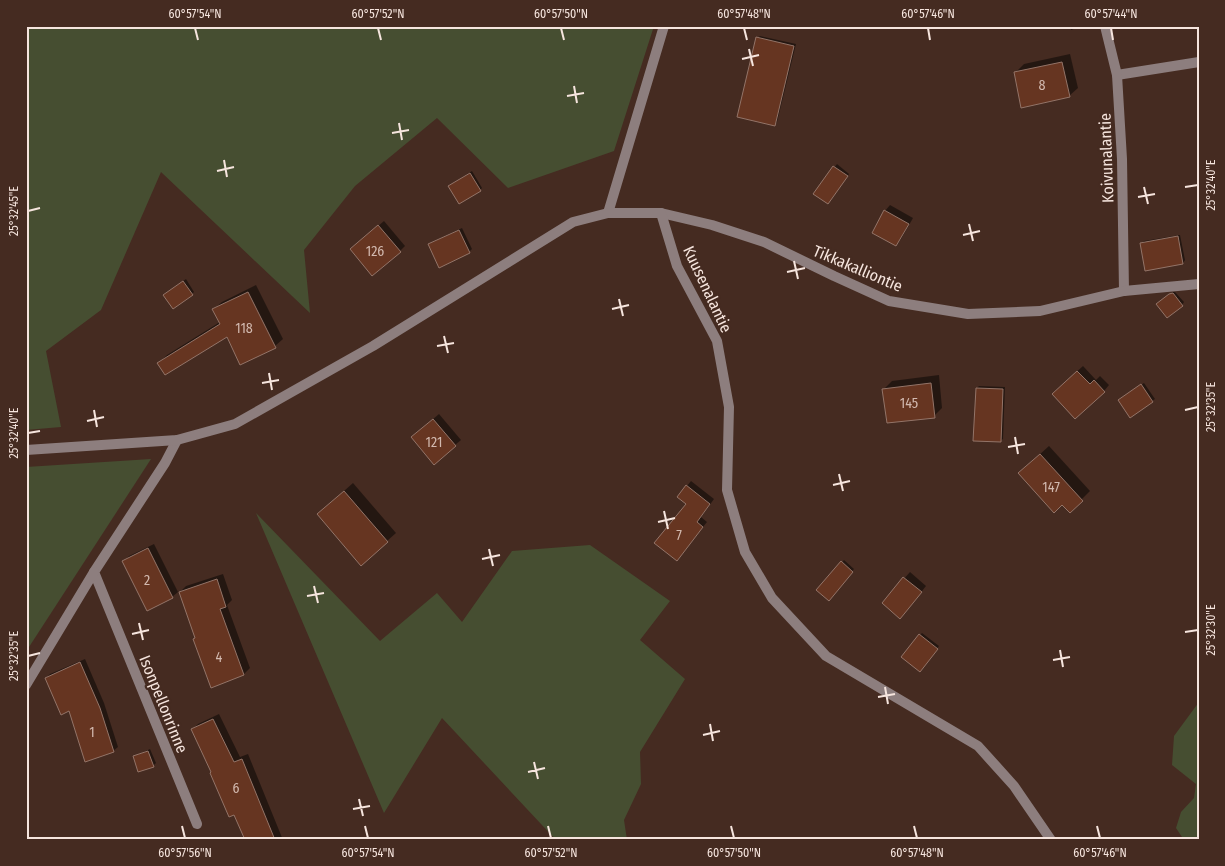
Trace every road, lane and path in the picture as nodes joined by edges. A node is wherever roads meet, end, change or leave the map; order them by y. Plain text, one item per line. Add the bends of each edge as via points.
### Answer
1 (664, 26) edge
2 (1105, 26) edge
3 (1199, 62) edge
4 (1117, 75) junction
5 (608, 213) junction
6 (661, 213) junction
7 (1199, 284) edge
8 (1124, 291) junction
9 (177, 440) junction
10 (26, 450) edge
11 (94, 572) junction
12 (26, 685) edge
13 (197, 824) dead end
14 (1051, 840) edge

1 - 5 street
2 - 4 street, Koivunalantie
3 - 4 street
4 - 8 street, Koivunalantie
5 - 6 street
5 - 9 street via 573,222 373,346 235,424
6 - 8 street, Tikkakalliontie via 764,242 889,301 968,314 1040,311
6 - 14 street, Kuusenalantie via 677,266 717,341 729,407 727,490 745,552 772,598 826,656 978,746 1014,786
7 - 8 street, Tikkakalliontie
9 - 10 street
9 - 11 street via 165,464
11 - 12 street
11 - 13 street, Isonpellonrinne

